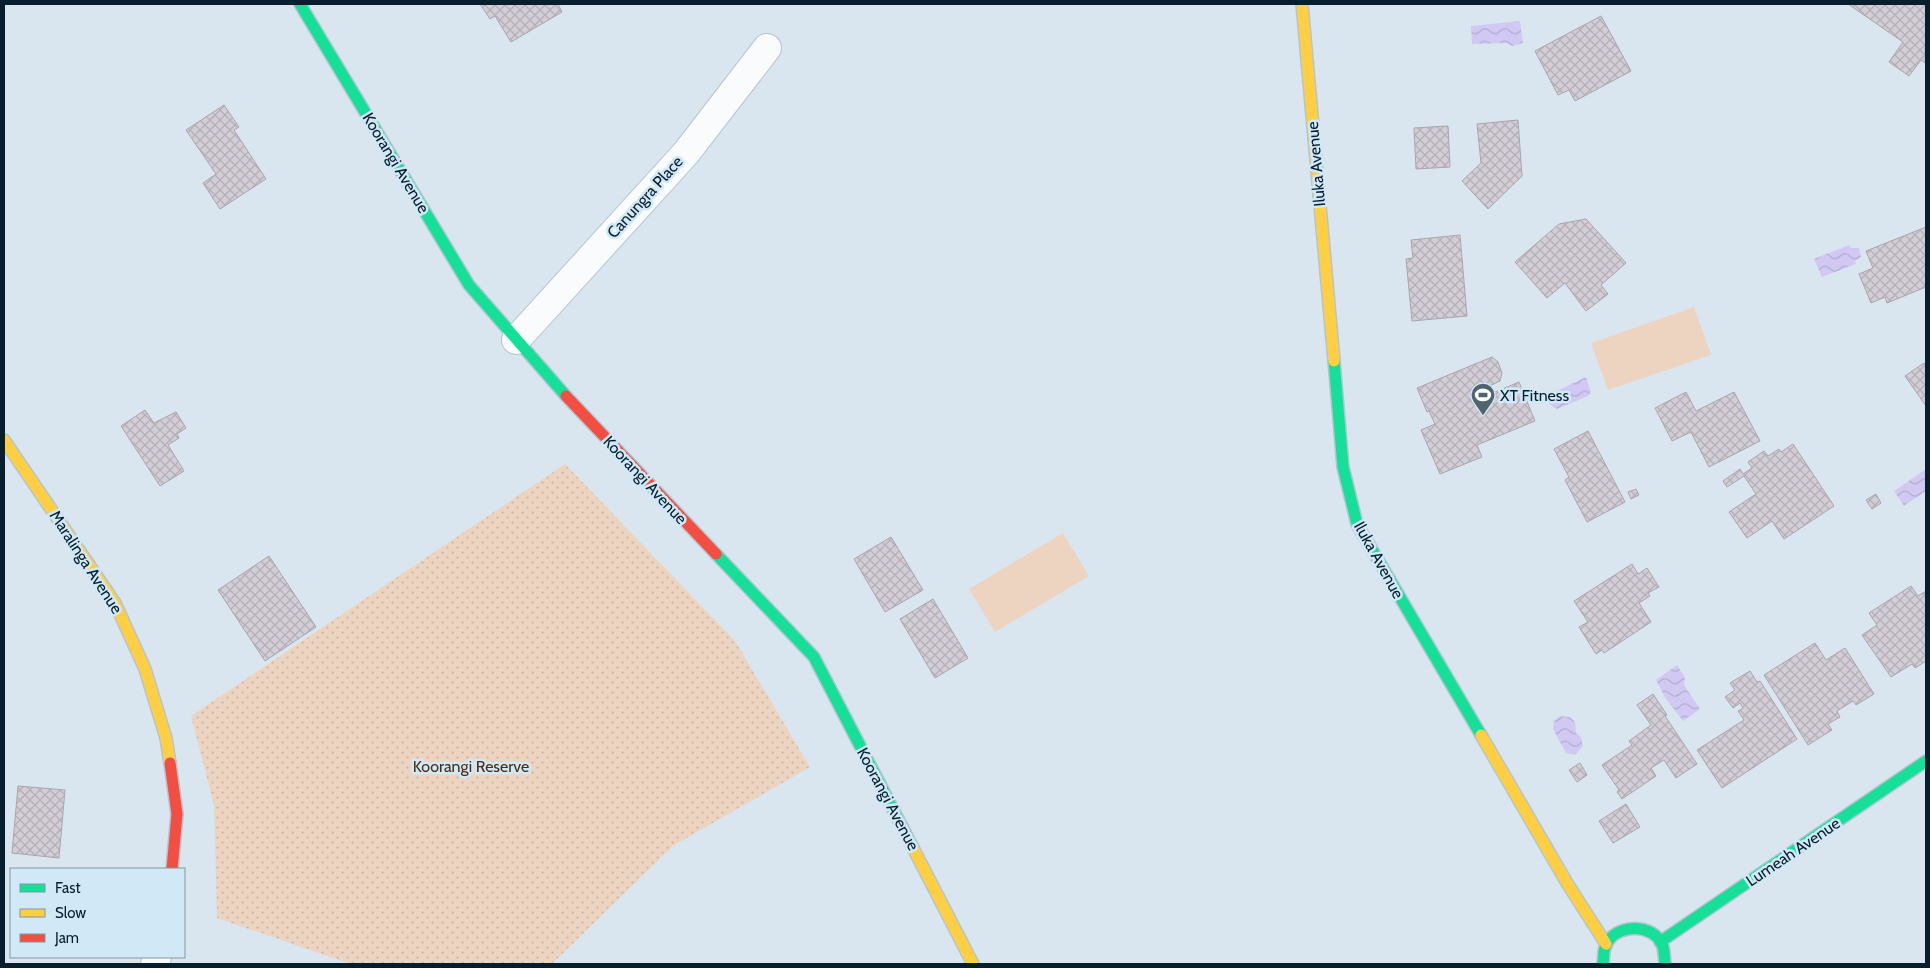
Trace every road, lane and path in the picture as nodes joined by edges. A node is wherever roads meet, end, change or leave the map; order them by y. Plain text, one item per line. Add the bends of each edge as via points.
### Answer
1 (300, 4) edge
2 (1302, 4) edge
3 (766, 48) dead end
4 (516, 340) junction
5 (4, 440) edge
6 (1926, 761) edge
7 (172, 868) edge
8 (1660, 942) junction
9 (1606, 944) junction
10 (973, 964) edge
11 (1603, 964) edge
12 (1665, 964) edge

1 - 4 street, Koorangi Avenue via 469,285
2 - 9 street, Iluka Avenue via 1343,467 1357,524
3 - 4 street, Canungra Place via 686,153
4 - 10 street, Koorangi Avenue via 814,657
5 - 7 street, Maralinga Avenue via 115,603 145,669 166,738 177,814
6 - 8 street, Lumeah Avenue
8 - 9 street via 1654,935 1637,928 1619,931
8 - 12 street
9 - 11 street

